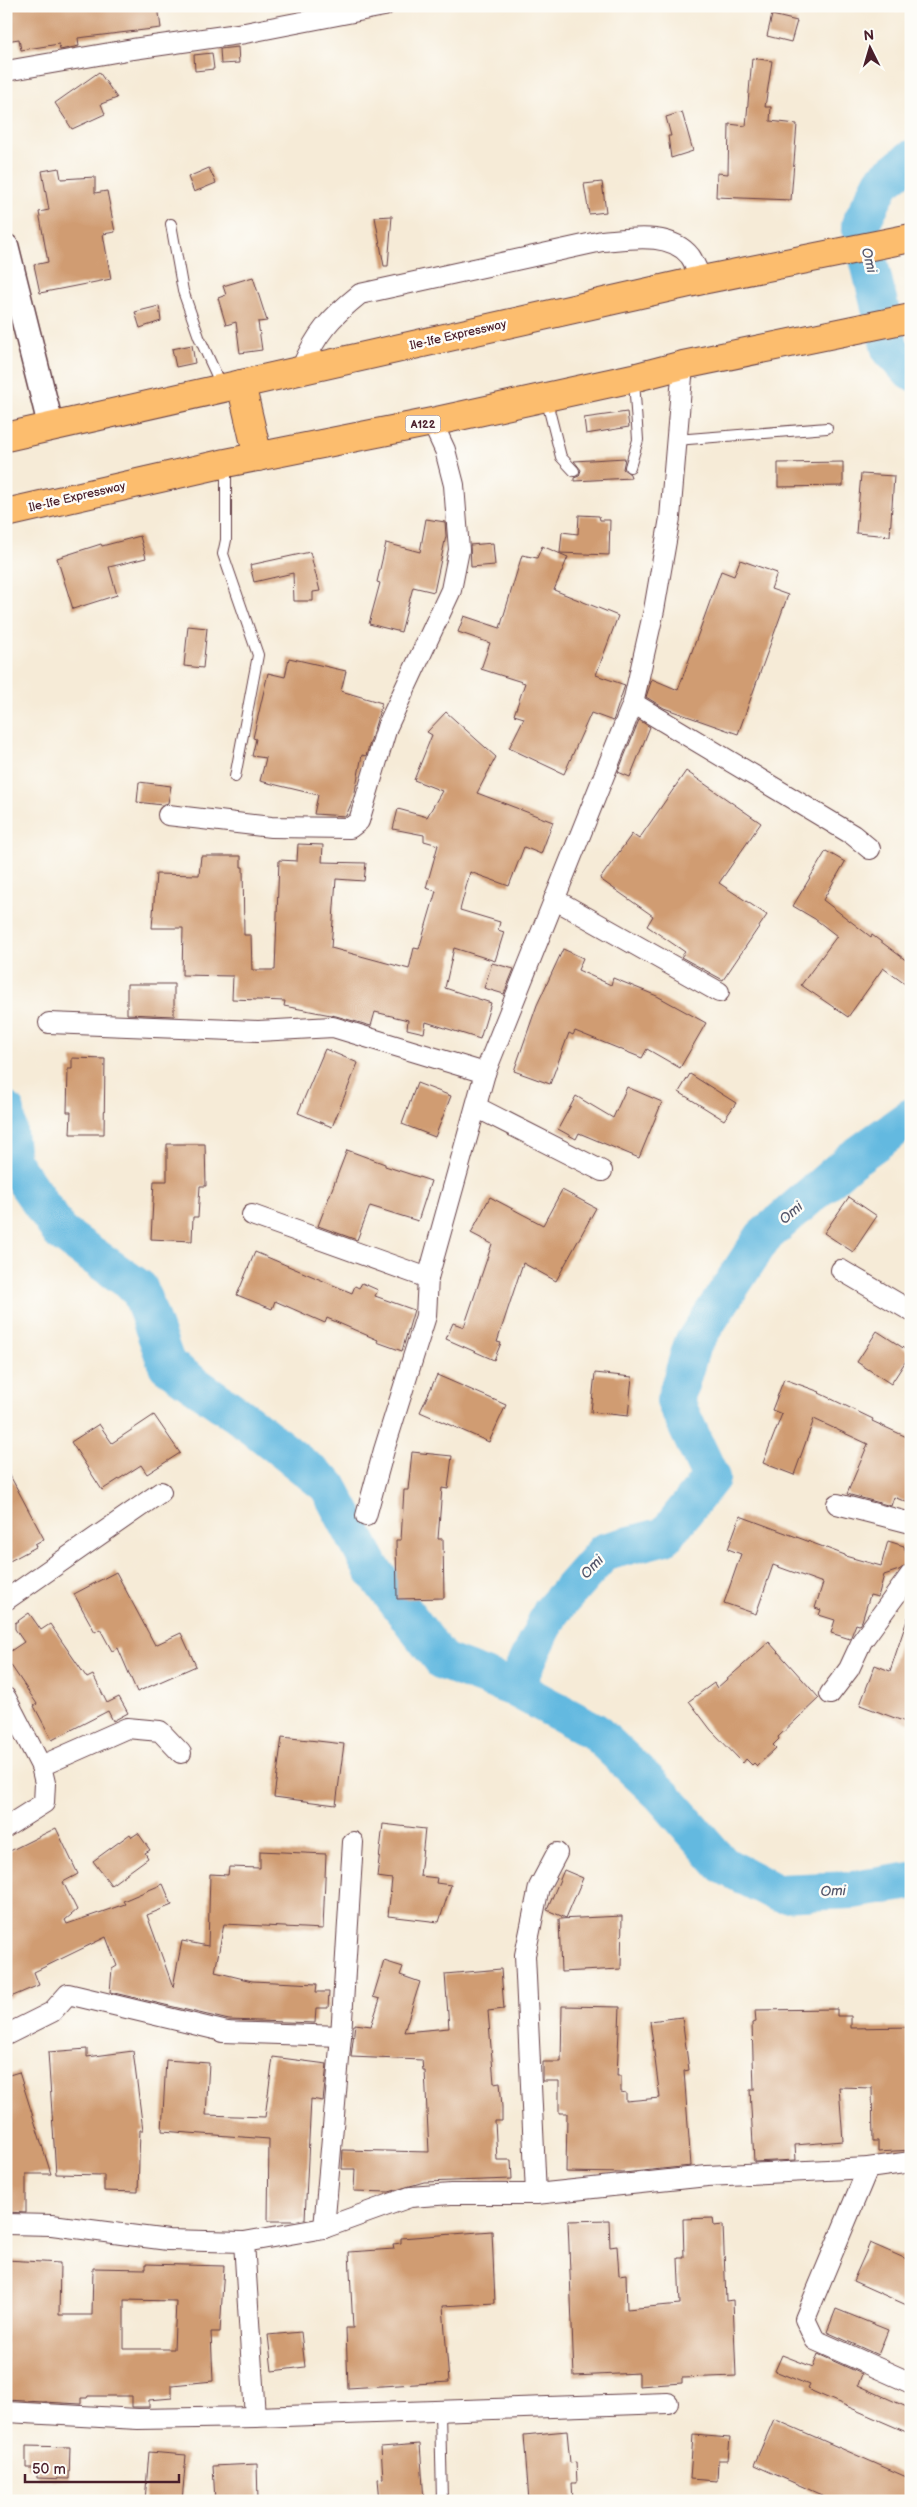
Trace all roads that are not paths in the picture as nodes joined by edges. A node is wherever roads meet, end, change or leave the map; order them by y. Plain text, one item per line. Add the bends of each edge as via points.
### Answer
1 (384, 6) edge
2 (6, 71) edge
3 (171, 224) dead end
4 (903, 240) edge
5 (6, 247) edge
6 (702, 280) junction
7 (911, 318) edge
8 (683, 365) junction
9 (301, 369) junction
10 (634, 378) junction
11 (232, 386) junction
12 (546, 397) junction
13 (432, 422) junction
14 (51, 427) junction
15 (827, 428) dead end
16 (6, 437) edge
17 (676, 440) junction
18 (258, 457) junction
19 (226, 463) junction
20 (630, 468) dead end
21 (574, 471) dead end
22 (6, 513) edge
23 (633, 703) junction
24 (235, 777) dead end
25 (168, 816) dead end
26 (870, 849) dead end
27 (554, 899) junction
28 (718, 992) dead end
29 (48, 1022) dead end
30 (485, 1073) junction
31 (476, 1107) junction
32 (602, 1171) dead end
33 (252, 1215) dead end
34 (841, 1270) dead end
35 (428, 1278) junction
36 (911, 1311) edge
37 (160, 1492) dead end
38 (837, 1504) dead end
39 (366, 1516) dead end
40 (911, 1524) edge
41 (911, 1574) edge
42 (6, 1600) edge
43 (830, 1694) dead end
44 (6, 1698) edge
45 (181, 1753) dead end
46 (41, 1766) junction
47 (6, 1827) edge
48 (353, 1842) dead end
49 (557, 1853) dead end
50 (6, 2035) edge
51 (341, 2036) junction
52 (911, 2162) edge
53 (868, 2168) junction
54 (536, 2194) junction
55 (6, 2224) edge
56 (324, 2228) junction
57 (244, 2242) junction
58 (911, 2383) edge
59 (668, 2402) dead end
60 (440, 2411) junction
61 (6, 2412) edge
62 (255, 2417) junction
63 (442, 2501) edge

1 - 2 street via 245,33
3 - 11 lane via 183,290 199,337
4 - 6 highway, Ile-Ife Expressway
5 - 14 street
6 - 9 highway, Ile-Ife Expressway
6 - 9 street via 689,256 673,243 641,238 602,241 360,294 320,330
7 - 8 highway, Ile-Ife Expressway / A122
8 - 10 highway, Ile-Ife Expressway / A122
8 - 17 street
9 - 11 highway, Ile-Ife Expressway
10 - 12 highway, Ile-Ife Expressway / A122
10 - 20 lane via 638,440
11 - 14 highway, Ile-Ife Expressway
11 - 18 highway
12 - 13 highway, Ile-Ife Expressway / A122
12 - 21 lane via 561,457
13 - 18 highway, Ile-Ife Expressway / A122
13 - 25 street via 454,485 459,550 451,590 387,727 359,821 350,828 271,827
14 - 16 highway, Ile-Ife Expressway
15 - 17 lane
17 - 23 street via 670,518
18 - 19 highway, Ile-Ife Expressway / A122
19 - 22 highway, Ile-Ife Expressway / A122
19 - 24 lane via 226,540 223,554 258,655
23 - 26 street via 853,835
23 - 27 street
27 - 28 street
27 - 30 street
29 - 30 street via 258,1032 333,1027
30 - 31 street
31 - 32 street
31 - 35 street
33 - 35 street
34 - 36 street
35 - 39 street via 426,1316
37 - 42 street
38 - 40 street
41 - 43 street via 862,1641 849,1669
44 - 46 street
45 - 46 street via 160,1731 127,1728
46 - 47 street via 45,1783 44,1803
48 - 51 street
49 - 54 street via 539,1888 525,1955
50 - 51 street via 52,2012 68,1994 224,2032
51 - 56 street
52 - 53 street
53 - 54 street via 707,2176
53 - 58 street via 805,2319 815,2340
54 - 56 street via 451,2194 410,2198
55 - 57 street via 52,2225 168,2240
56 - 57 street
57 - 62 street
59 - 60 street
60 - 62 street
60 - 63 lane
61 - 62 street via 138,2418

